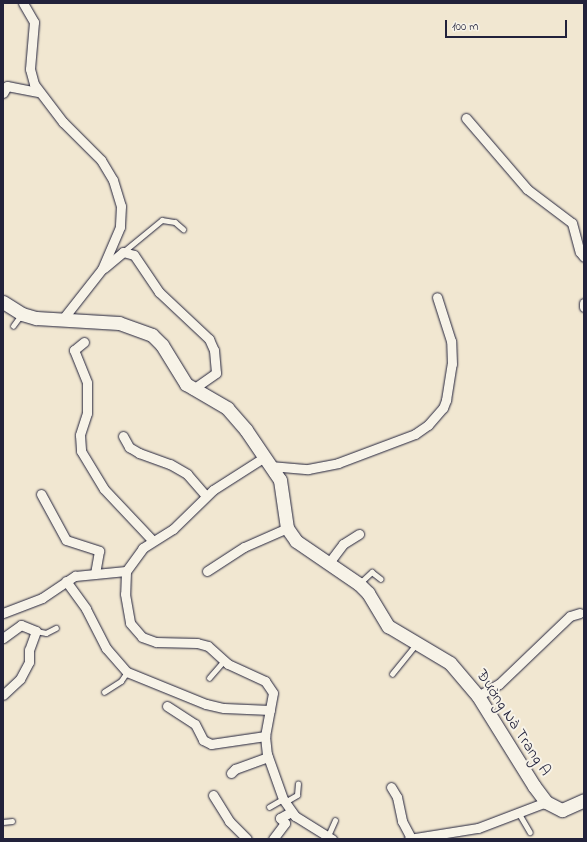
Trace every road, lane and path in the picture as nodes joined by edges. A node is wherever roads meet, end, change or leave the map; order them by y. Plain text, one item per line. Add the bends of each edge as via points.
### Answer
1 (23, 3) edge
2 (39, 92) junction
3 (3, 93) edge
4 (466, 118) dead end
5 (183, 229) dead end
6 (123, 252) junction
7 (584, 257) edge
8 (102, 269) junction
9 (437, 297) dead end
10 (3, 302) edge
11 (584, 303) edge
12 (584, 307) edge
13 (22, 314) junction
14 (62, 320) junction
15 (14, 326) dead end
16 (84, 342) dead end
17 (192, 390) junction
18 (123, 436) dead end
19 (266, 462) junction
20 (41, 494) dead end
21 (206, 496) junction
22 (288, 528) junction
23 (359, 534) dead end
24 (153, 541) junction
25 (328, 564) junction
26 (126, 571) junction
27 (207, 571) dead end
28 (95, 574) junction
29 (381, 579) dead end
30 (66, 581) junction
31 (358, 584) junction
32 (3, 613) edge
33 (580, 613) dead end
34 (56, 628) dead end
35 (36, 631) junction
36 (3, 638) edge
37 (417, 642) junction
38 (224, 661) junction
39 (127, 672) junction
40 (392, 674) dead end
41 (209, 678) dead end
42 (104, 692) dead end
43 (3, 695) edge
44 (478, 696) junction
45 (167, 706) dead end
46 (270, 710) junction
47 (265, 736) junction
48 (268, 757) junction
49 (231, 773) dead end
50 (298, 784) dead end
51 (391, 787) dead end
52 (213, 795) dead end
53 (584, 800) edge
54 (284, 801) junction
55 (546, 802) junction
56 (269, 806) dead end
57 (291, 812) junction
58 (519, 813) junction
59 (335, 820) dead end
60 (12, 821) dead end
61 (3, 822) edge
62 (530, 832) dead end
63 (330, 837) edge
64 (247, 839) edge
65 (273, 839) edge
66 (410, 839) edge

1 - 2 street via 34,22 30,68
2 - 3 street via 7,86
2 - 8 street via 101,160 118,190 121,206 120,227
4 - 7 street via 527,189 572,223 580,252
5 - 6 lane via 175,222 162,220
6 - 8 street
6 - 17 street via 134,255 159,292 212,345 216,373
8 - 14 street
9 - 19 street via 451,341 452,364 443,408 428,425 407,437 338,463 308,468
10 - 13 street
11 - 12 street
13 - 14 street
13 - 15 lane
14 - 17 street via 118,323 152,335 162,345
16 - 24 street via 74,350 86,383 87,413 80,435 81,451 104,489
17 - 19 street, Đường Nà Trang A via 220,403 234,414
18 - 21 street via 129,447 139,453 170,464 187,474
19 - 21 street
19 - 22 street, Đường Nà Trang A via 280,480
20 - 28 street via 66,540 99,551
21 - 24 street via 173,529
22 - 25 street, Đường Nà Trang A via 302,548
22 - 27 street via 257,540
23 - 25 street via 343,544
24 - 26 street via 143,548
25 - 31 street, Đường Nà Trang A
26 - 28 street
26 - 38 street via 125,594 130,623 142,637 156,642 197,643 208,646
28 - 30 street via 75,576
29 - 31 lane via 372,572
30 - 32 street via 42,598
30 - 39 street via 86,609 106,648
31 - 37 street, Đường Nà Trang A via 368,593 388,626
33 - 44 street via 570,616 498,684
34 - 35 lane via 46,633
35 - 36 street via 21,625
35 - 43 street via 29,650 28,662 20,679
37 - 40 lane
37 - 44 street, Đường Nà Trang A via 450,663
38 - 41 lane
38 - 46 street via 265,681 273,692
39 - 42 lane via 122,681
39 - 46 street via 206,704 224,708
44 - 55 street, Đường Nà Trang A
45 - 47 street via 195,724 203,740 211,744
46 - 47 street
47 - 48 street
48 - 49 street via 234,769
48 - 54 street
50 - 54 lane via 297,795
51 - 66 street via 397,797 402,821
52 - 64 street via 229,821
53 - 55 street, Đường Nà Trang A via 562,810
54 - 56 lane
54 - 57 street
55 - 58 street
57 - 63 street
57 - 65 street via 280,818 285,823
58 - 62 lane
58 - 66 street via 478,828
59 - 63 lane
60 - 61 lane

